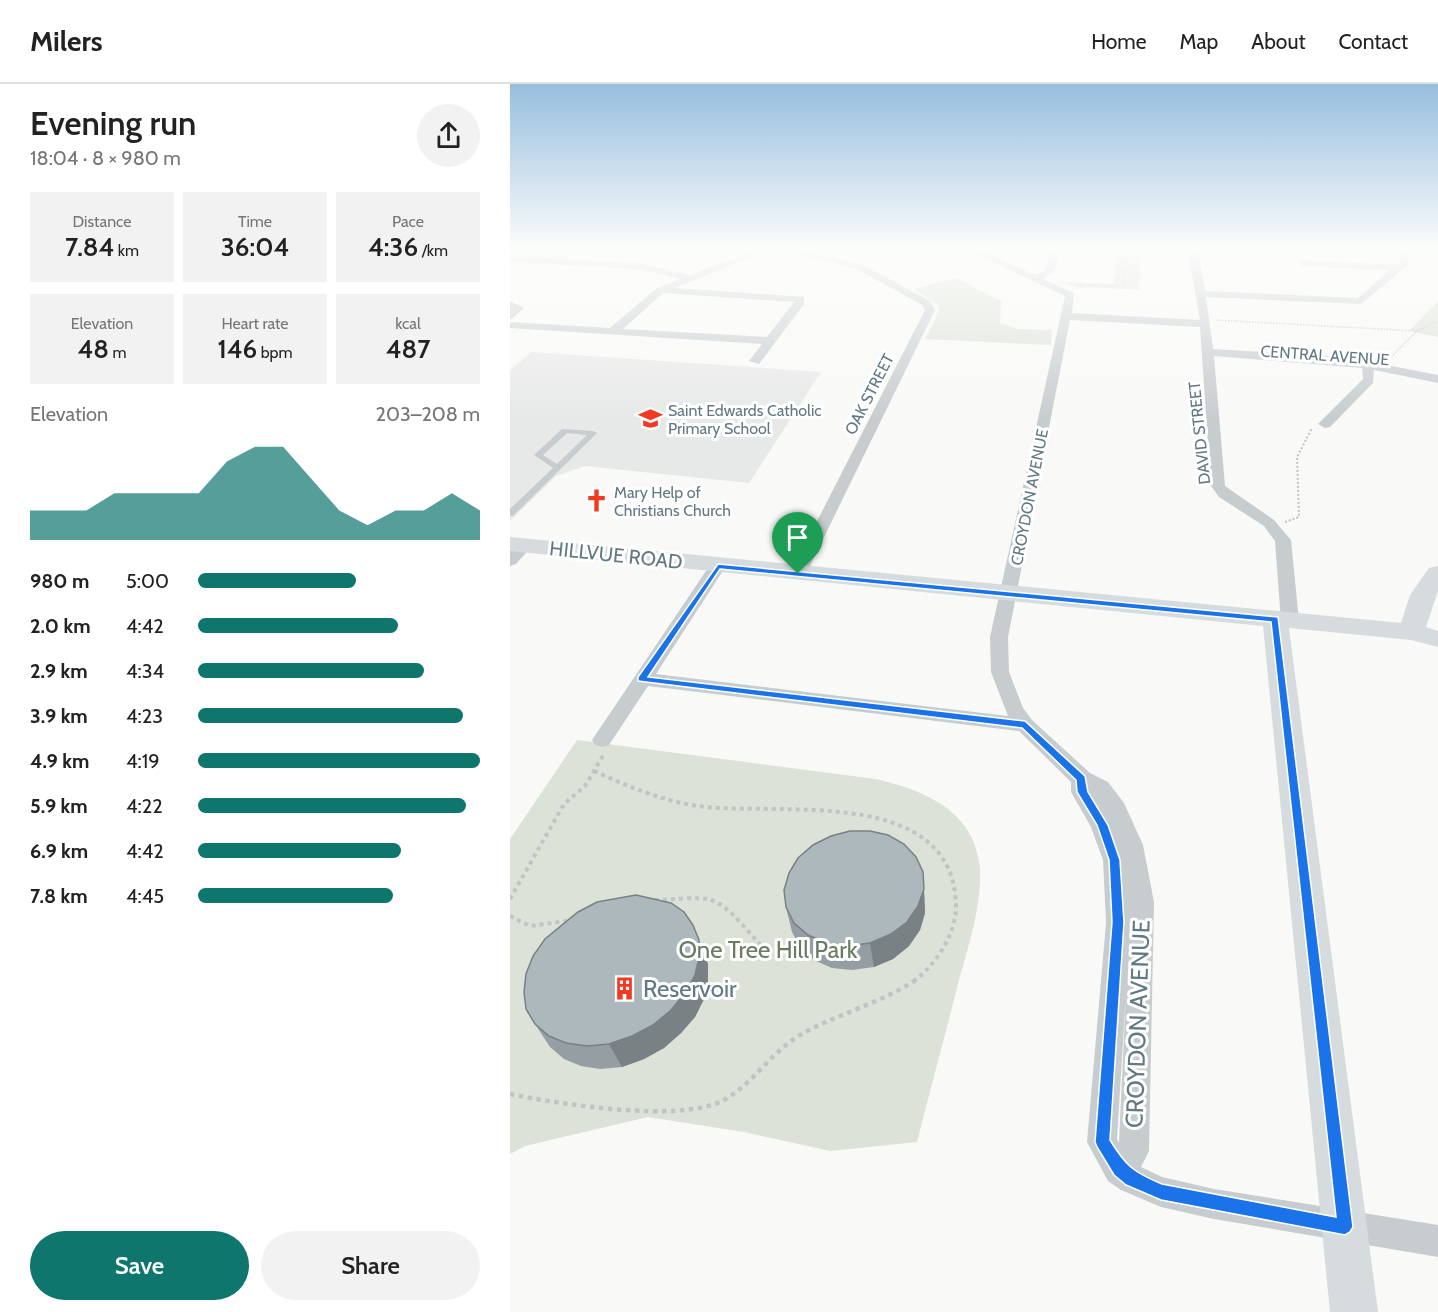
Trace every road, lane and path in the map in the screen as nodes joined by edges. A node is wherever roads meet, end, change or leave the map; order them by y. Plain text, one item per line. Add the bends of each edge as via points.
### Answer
1 (515, 306) edge
2 (642, 306) edge
3 (797, 306) edge
4 (928, 306) edge
5 (1067, 306) edge
6 (1202, 306) edge
7 (1066, 313) junction
8 (510, 317) edge
9 (1205, 320) junction
10 (1438, 321) edge
11 (510, 325) edge
12 (613, 331) junction
13 (1417, 331) junction
14 (771, 341) junction
15 (1208, 358) junction
16 (755, 361) dead end
17 (1373, 368) junction
18 (1438, 379) edge
19 (1438, 387) edge
20 (1325, 424) joint
21 (558, 468) junction
22 (510, 514) edge
23 (1269, 523) junction
24 (515, 550) edge
25 (718, 566) junction
26 (1438, 573) edge
27 (798, 574) junction
28 (1009, 594) junction
29 (1282, 620) junction
30 (1411, 632) junction
31 (1438, 639) edge
32 (645, 675) junction
33 (1019, 717) junction
34 (602, 740) joint
35 (594, 771) junction
36 (510, 899) edge
37 (650, 900) edge
38 (510, 916) edge
39 (577, 920) edge
40 (770, 954) dead end
41 (510, 1094) edge
42 (1345, 1227) junction
43 (1438, 1241) edge
44 (1354, 1312) edge

1 - 8 street via 519,308
2 - 12 street
3 - 14 street
4 - 27 street, OAK STREET via 930,310
5 - 7 street
6 - 9 street, DAVID STREET
7 - 9 street
7 - 28 street, CROYDON AVENUE
9 - 13 path
9 - 15 street, DAVID STREET
10 - 13 path
11 - 12 street
12 - 14 street
13 - 17 path
14 - 16 street
15 - 17 street, CENTRAL AVENUE
15 - 23 street, DAVID STREET via 1218,486
17 - 18 street, CENTRAL AVENUE
17 - 19 street, CENTRAL AVENUE
17 - 20 street via 1369,380
20 - 23 path via 1312,429 1297,457 1299,517
21 - 21 lane via 538,455 565,431 593,433
21 - 22 lane
23 - 29 street, DAVID STREET via 1283,540
24 - 25 street, HILLVUE ROAD
25 - 27 street, HILLVUE ROAD
25 - 32 street
26 - 30 street
27 - 28 street, HILLVUE ROAD
28 - 29 street, HILLVUE ROAD
28 - 33 street, CROYDON AVENUE via 998,655 1000,672
29 - 30 street, HILLVUE ROAD
29 - 42 street
30 - 31 street, HILLVUE ROAD
32 - 33 street
32 - 34 street
33 - 42 street, CROYDON AVENUE via 1082,779 1082,792 1102,825 1115,860 1118,922 1102,1142 1119,1170 1161,1192
34 - 35 path via 608,748
35 - 36 path via 585,786 564,804
35 - 41 path via 622,785 705,807 803,808 885,820 934,847 949,873 956,902 952,931 928,969 900,990 796,1037 740,1091 708,1106 670,1110
37 - 40 path via 711,900 735,915 748,934
38 - 39 path via 515,922 537,927
42 - 43 street
42 - 44 street

